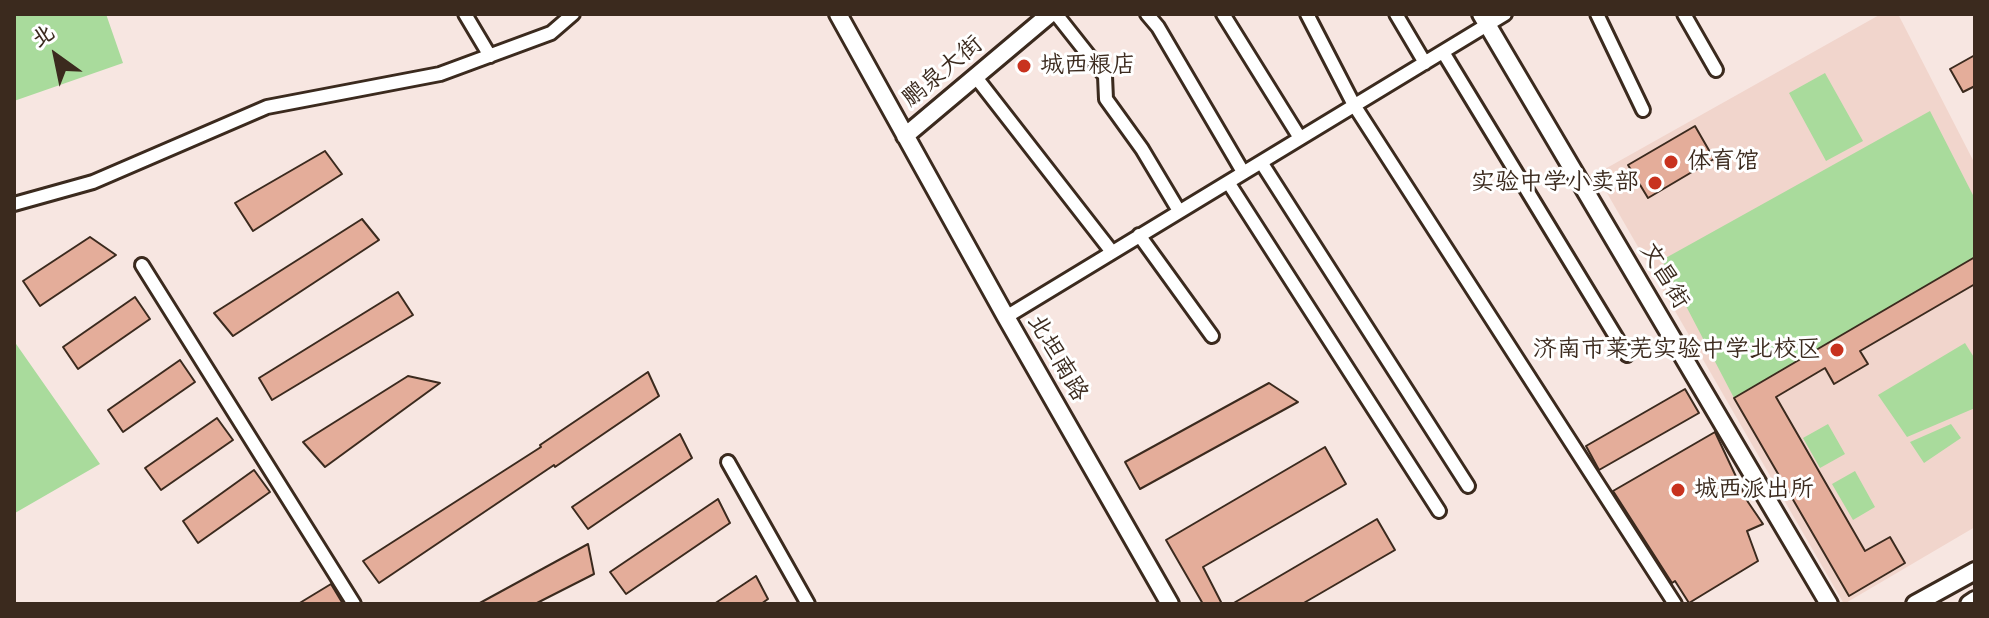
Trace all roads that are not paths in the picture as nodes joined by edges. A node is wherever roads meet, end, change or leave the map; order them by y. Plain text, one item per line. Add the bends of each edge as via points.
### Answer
1 (465, 14) edge
2 (573, 14) edge
3 (838, 14) edge
4 (1053, 14) edge
5 (1147, 14) edge
6 (1223, 14) edge
7 (1307, 14) edge
8 (1396, 14) edge
9 (1481, 14) edge
10 (1505, 14) edge
11 (1597, 14) edge
12 (1684, 14) edge
13 (1443, 52) junction
14 (490, 56) junction
15 (1425, 63) junction
16 (1716, 70) dead end
17 (975, 76) junction
18 (1354, 105) junction
19 (1643, 110) dead end
20 (905, 136) junction
21 (1300, 138) junction
22 (1261, 162) junction
23 (1243, 172) junction
24 (1228, 182) junction
25 (14, 204) edge
26 (1179, 211) junction
27 (1139, 235) junction
28 (1112, 252) junction
29 (142, 265) dead end
30 (1006, 317) junction
31 (1212, 336) dead end
32 (1627, 355) dead end
33 (728, 462) dead end
34 (1468, 486) dead end
35 (1439, 511) dead end
36 (1975, 571) edge
37 (1942, 598) edge
38 (1975, 600) edge
39 (354, 604) edge
40 (808, 604) edge
41 (1170, 604) edge
42 (1675, 604) edge
43 (1829, 604) edge
44 (1915, 604) edge
45 (1969, 604) edge

1 - 14 street
2 - 14 street via 551,33
3 - 20 main road, 北坦南路
4 - 17 main road, 鹏泉大街
4 - 26 street via 1105,76 1106,99
5 - 23 street
6 - 21 street
7 - 18 street
8 - 15 street
9 - 43 main road, 文昌街
10 - 13 street
11 - 19 street
12 - 16 street
13 - 15 street
13 - 32 street
14 - 25 street via 440,74 267,107 93,182
15 - 18 street
17 - 20 main road, 鹏泉大街
17 - 28 street
18 - 21 street
18 - 42 street
20 - 30 main road, 北坦南路
21 - 22 street
22 - 23 street
22 - 34 street
23 - 24 street
24 - 26 street
24 - 35 street
26 - 27 street
27 - 28 street
27 - 31 street
28 - 30 street
29 - 39 street
30 - 41 main road, 北坦南路
33 - 40 street
36 - 37 main road
37 - 44 main road
38 - 45 main road

